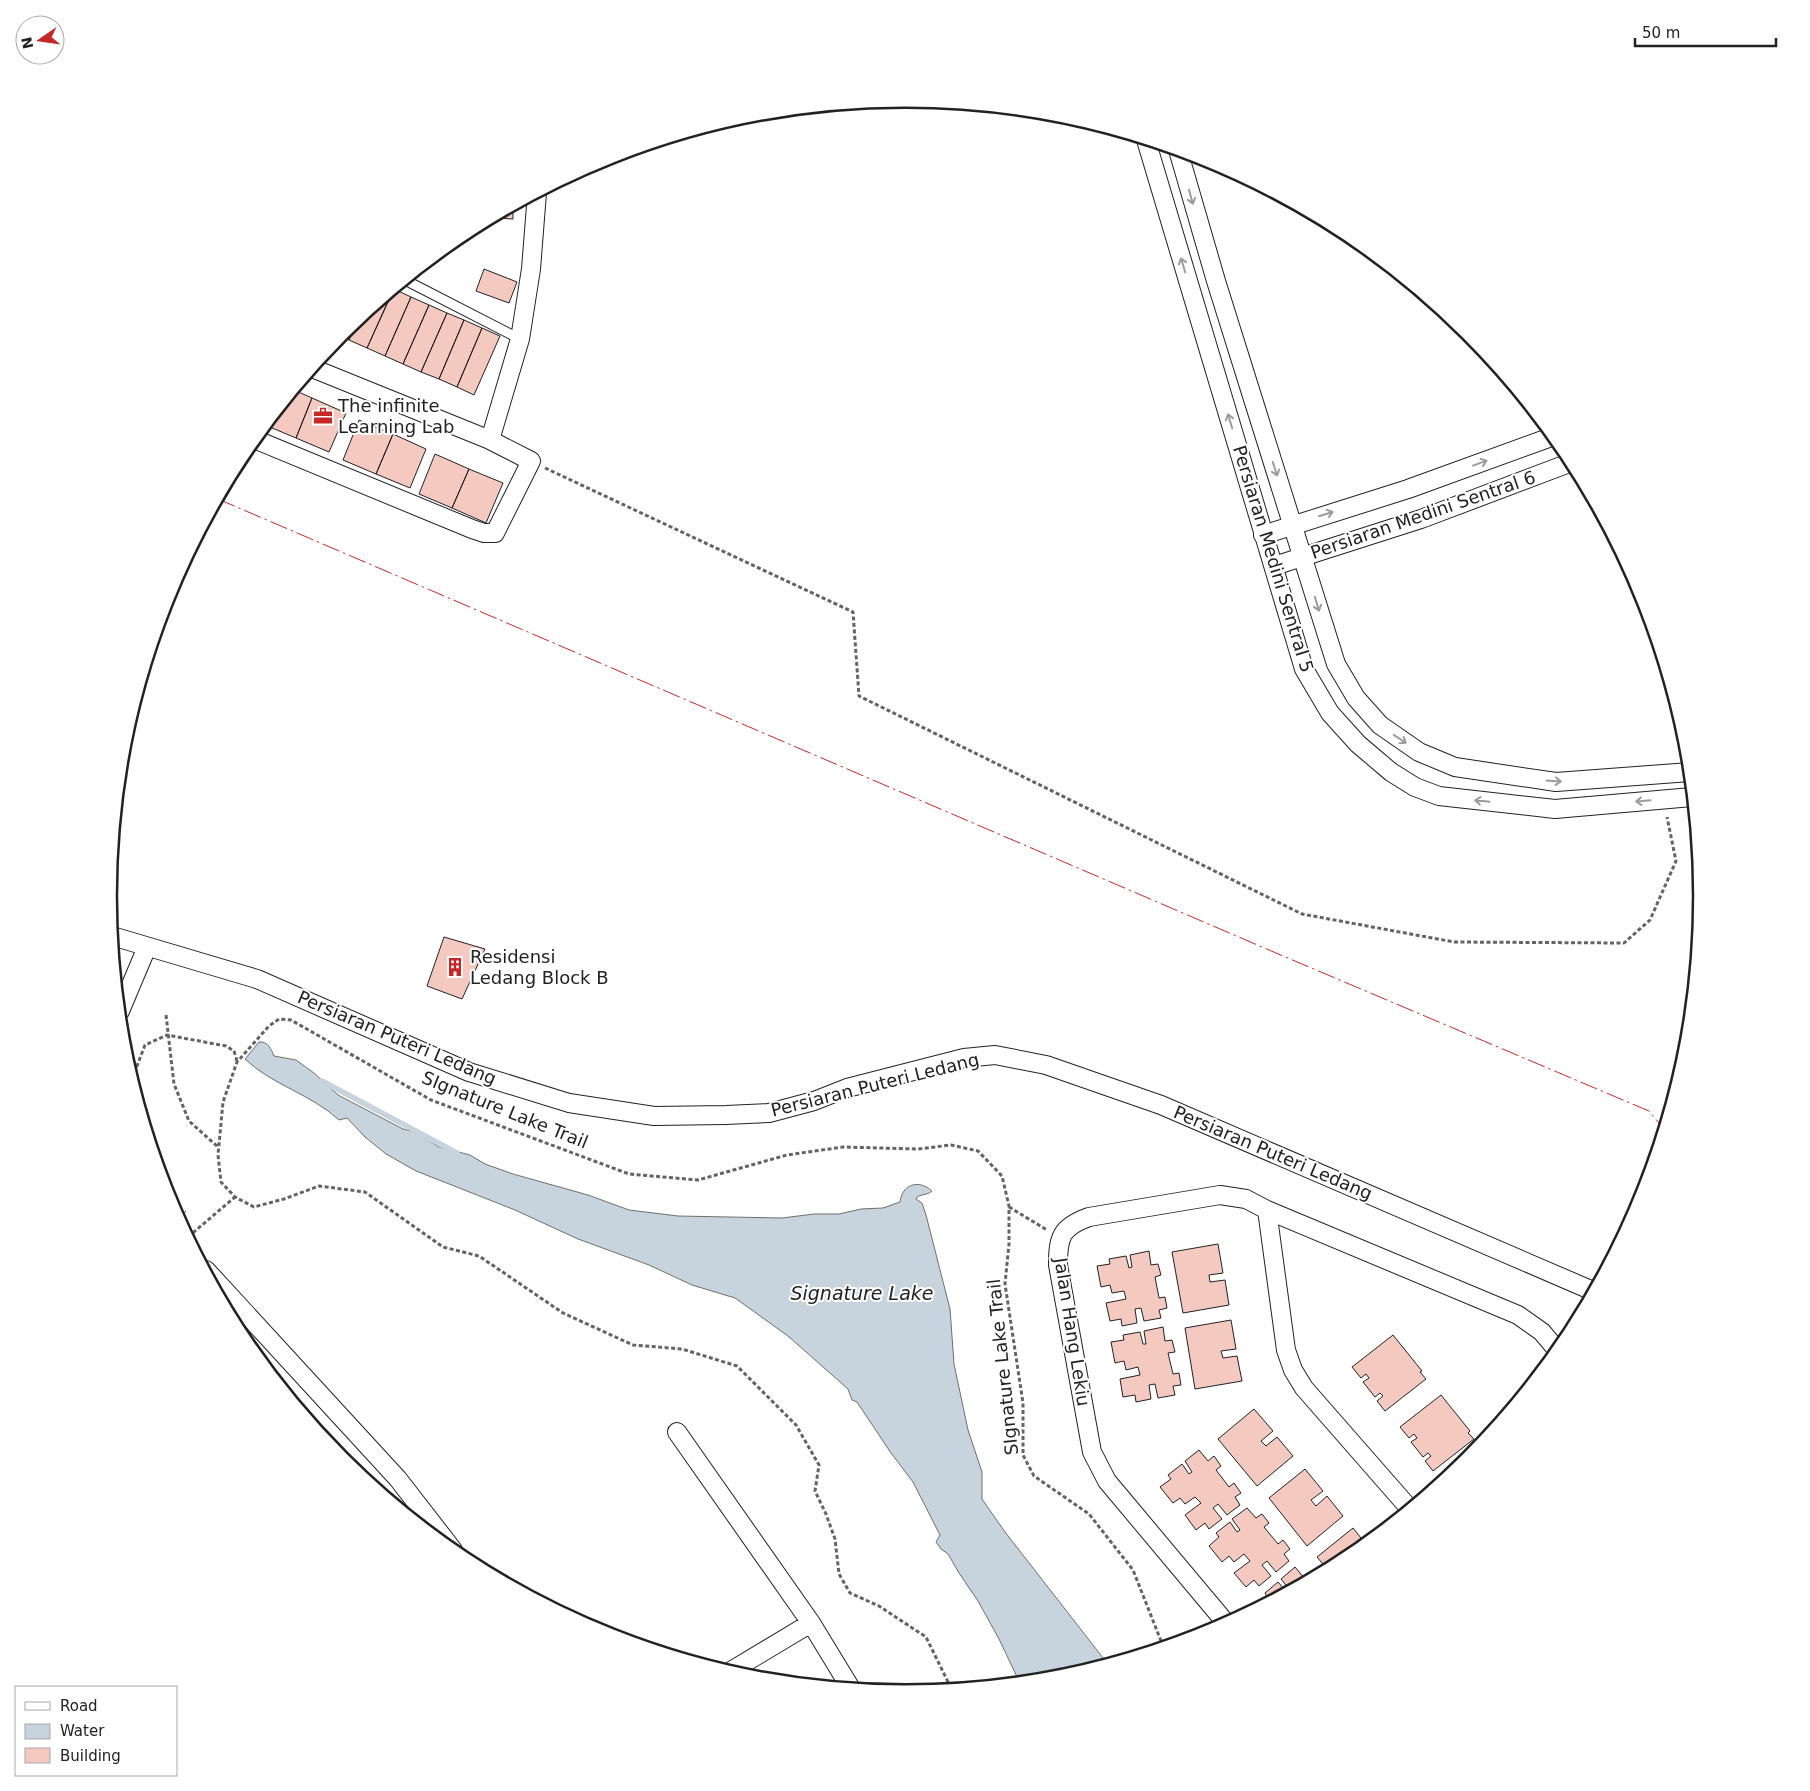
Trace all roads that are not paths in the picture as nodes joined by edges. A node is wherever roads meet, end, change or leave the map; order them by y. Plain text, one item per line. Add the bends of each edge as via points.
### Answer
1 (1148, 146) edge
2 (1180, 157) edge
3 (537, 199) edge
4 (410, 282) edge
5 (520, 339) junction
6 (318, 370) edge
7 (1546, 439) edge
8 (490, 440) junction
9 (261, 442) edge
10 (1564, 465) edge
11 (1292, 525) junction
12 (1263, 534) junction
13 (1302, 558) junction
14 (1274, 566) junction
15 (1683, 773) edge
16 (1686, 798) edge
17 (119, 938) edge
18 (147, 947) junction
19 (124, 1001) edge
20 (1267, 1210) junction
21 (221, 1286) edge
22 (1588, 1288) edge
23 (1552, 1344) edge
24 (677, 1432) dead end
25 (1406, 1504) edge
26 (437, 1530) edge
27 (1221, 1617) edge
28 (811, 1624) junction
29 (740, 1666) edge
30 (847, 1681) edge

12 -> 1 street, Persiaran Medini Sentral 5
2 -> 11 street, Persiaran Medini Sentral 5
3 - 5 street via 531,270
4 - 5 lane
5 - 8 street
6 - 8 street
11 -> 7 street, Persiaran Medini Sentral 6 via 1408,489
8 - 9 street via 531,461 495,533 484,533
10 - 13 street, Persiaran Medini Sentral 6 via 1421,519
11 - 12 street, Persiaran Medini Sentral 6
11 - 13 street, Persiaran Medini Sentral 5
12 - 14 street, Persiaran Medini Sentral 5
13 - 14 street, Persiaran Medini Sentral 6
13 -> 15 street, Persiaran Medini Sentral 5 via 1336,664 1356,698 1380,725 1419,752 1455,767 1556,782
16 -> 14 street, Persiaran Medini Sentral 5 via 1555,809 1439,796 1415,787 1358,744 1330,713 1304,669
17 - 18 street, Persiaran Puteri Ledang
18 - 19 street
18 - 22 street, Persiaran Puteri Ledang via 257,979 468,1072 569,1103 654,1116 770,1113 847,1088 964,1058 996,1055 1046,1065 1161,1105
20 - 23 street, Jalan Hang Lekiu via 1518,1315
20 - 25 street via 1286,1350 1293,1370 1304,1388
20 - 27 street, Jalan Hang Lekiu via 1246,1200 1220,1195 1089,1217 1072,1223 1058,1248 1058,1265 1092,1452 1107,1481
21 - 26 street via 398,1479
24 - 28 street
28 - 29 street
28 - 30 street

